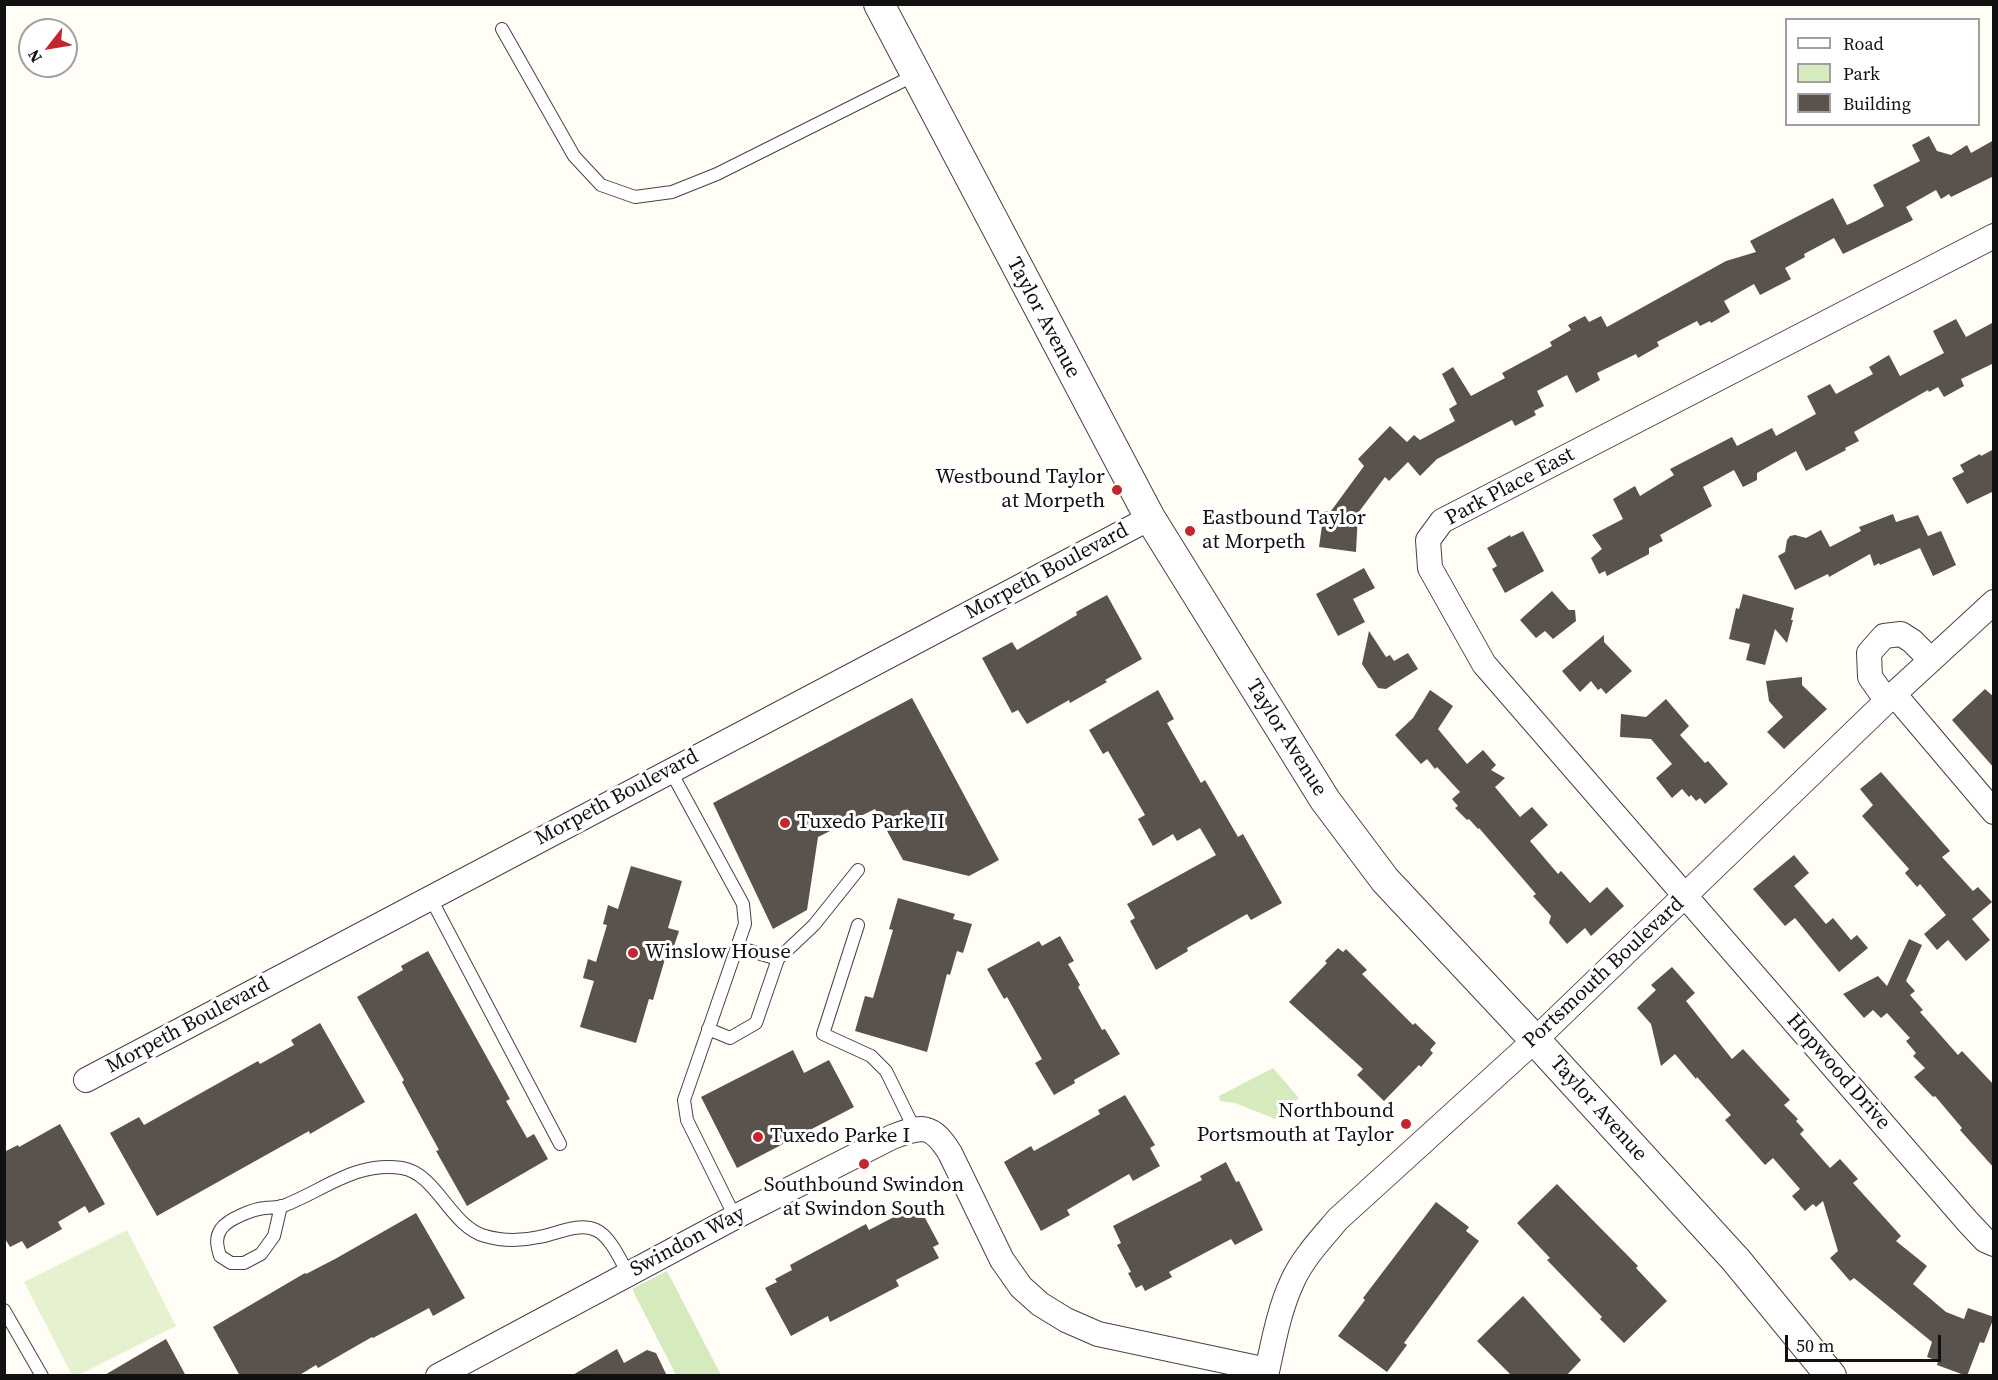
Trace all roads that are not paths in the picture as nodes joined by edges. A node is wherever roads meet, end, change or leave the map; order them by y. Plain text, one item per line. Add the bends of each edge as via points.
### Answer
1 (879, 4) edge
2 (502, 29) dead end
3 (915, 75) junction
4 (1994, 236) edge
5 (1150, 518) junction
6 (1994, 602) edge
7 (1931, 660) junction
8 (1891, 698) junction
9 (670, 770) junction
10 (1994, 812) edge
11 (858, 870) dead end
12 (430, 897) junction
13 (1685, 897) junction
14 (858, 925) dead end
15 (737, 947) junction
16 (778, 959) junction
17 (708, 1029) junction
18 (1535, 1040) junction
19 (86, 1080) dead end
20 (914, 1128) junction
21 (560, 1144) dead end
22 (281, 1206) junction
23 (735, 1217) junction
24 (1994, 1244) edge
25 (628, 1274) junction
26 (4, 1310) edge
27 (1267, 1373) edge
28 (42, 1376) edge
29 (438, 1376) edge
30 (1831, 1376) edge

1 - 3 street, Taylor Avenue
2 - 3 lane via 574,156 601,185 635,197 672,192 717,174
3 - 5 street, Taylor Avenue
4 - 13 street, Park Place East via 1442,521 1428,540 1430,568 1484,664
5 - 9 street, Morpeth Boulevard
5 - 18 street, Taylor Avenue via 1325,800 1385,880
6 - 7 street, Portsmouth Boulevard
7 - 8 street, Portsmouth Boulevard
7 - 8 street via 1901,634 1884,636 1869,653 1870,676
8 - 10 street
8 - 13 street, Portsmouth Boulevard
9 - 12 street, Morpeth Boulevard
9 - 15 lane via 742,904 745,924
11 - 16 lane via 814,925
12 - 19 street, Morpeth Boulevard
12 - 21 lane
13 - 18 street, Portsmouth Boulevard
13 - 24 street, Hopwood Drive via 1968,1222
14 - 20 lane via 823,1034 872,1056 882,1066
15 - 16 lane
15 - 17 lane
16 - 17 lane via 756,1023 730,1038
17 - 23 lane via 684,1100 687,1120
18 - 27 street, Portsmouth Boulevard via 1338,1219 1318,1243 1293,1279
18 - 30 street, Taylor Avenue via 1736,1260
20 - 23 street, Swindon Way
20 - 27 street via 929,1130 941,1138 1002,1260 1021,1287 1040,1304 1098,1334
22 - 22 lane via 240,1215 221,1228 216,1243 219,1256 231,1263 244,1263 261,1254 274,1236
22 - 25 lane via 366,1169 400,1168 415,1171 459,1219 482,1236 507,1241 579,1227 597,1230 614,1247
23 - 25 street, Swindon Way
25 - 29 street, Swindon Way
26 - 28 lane

